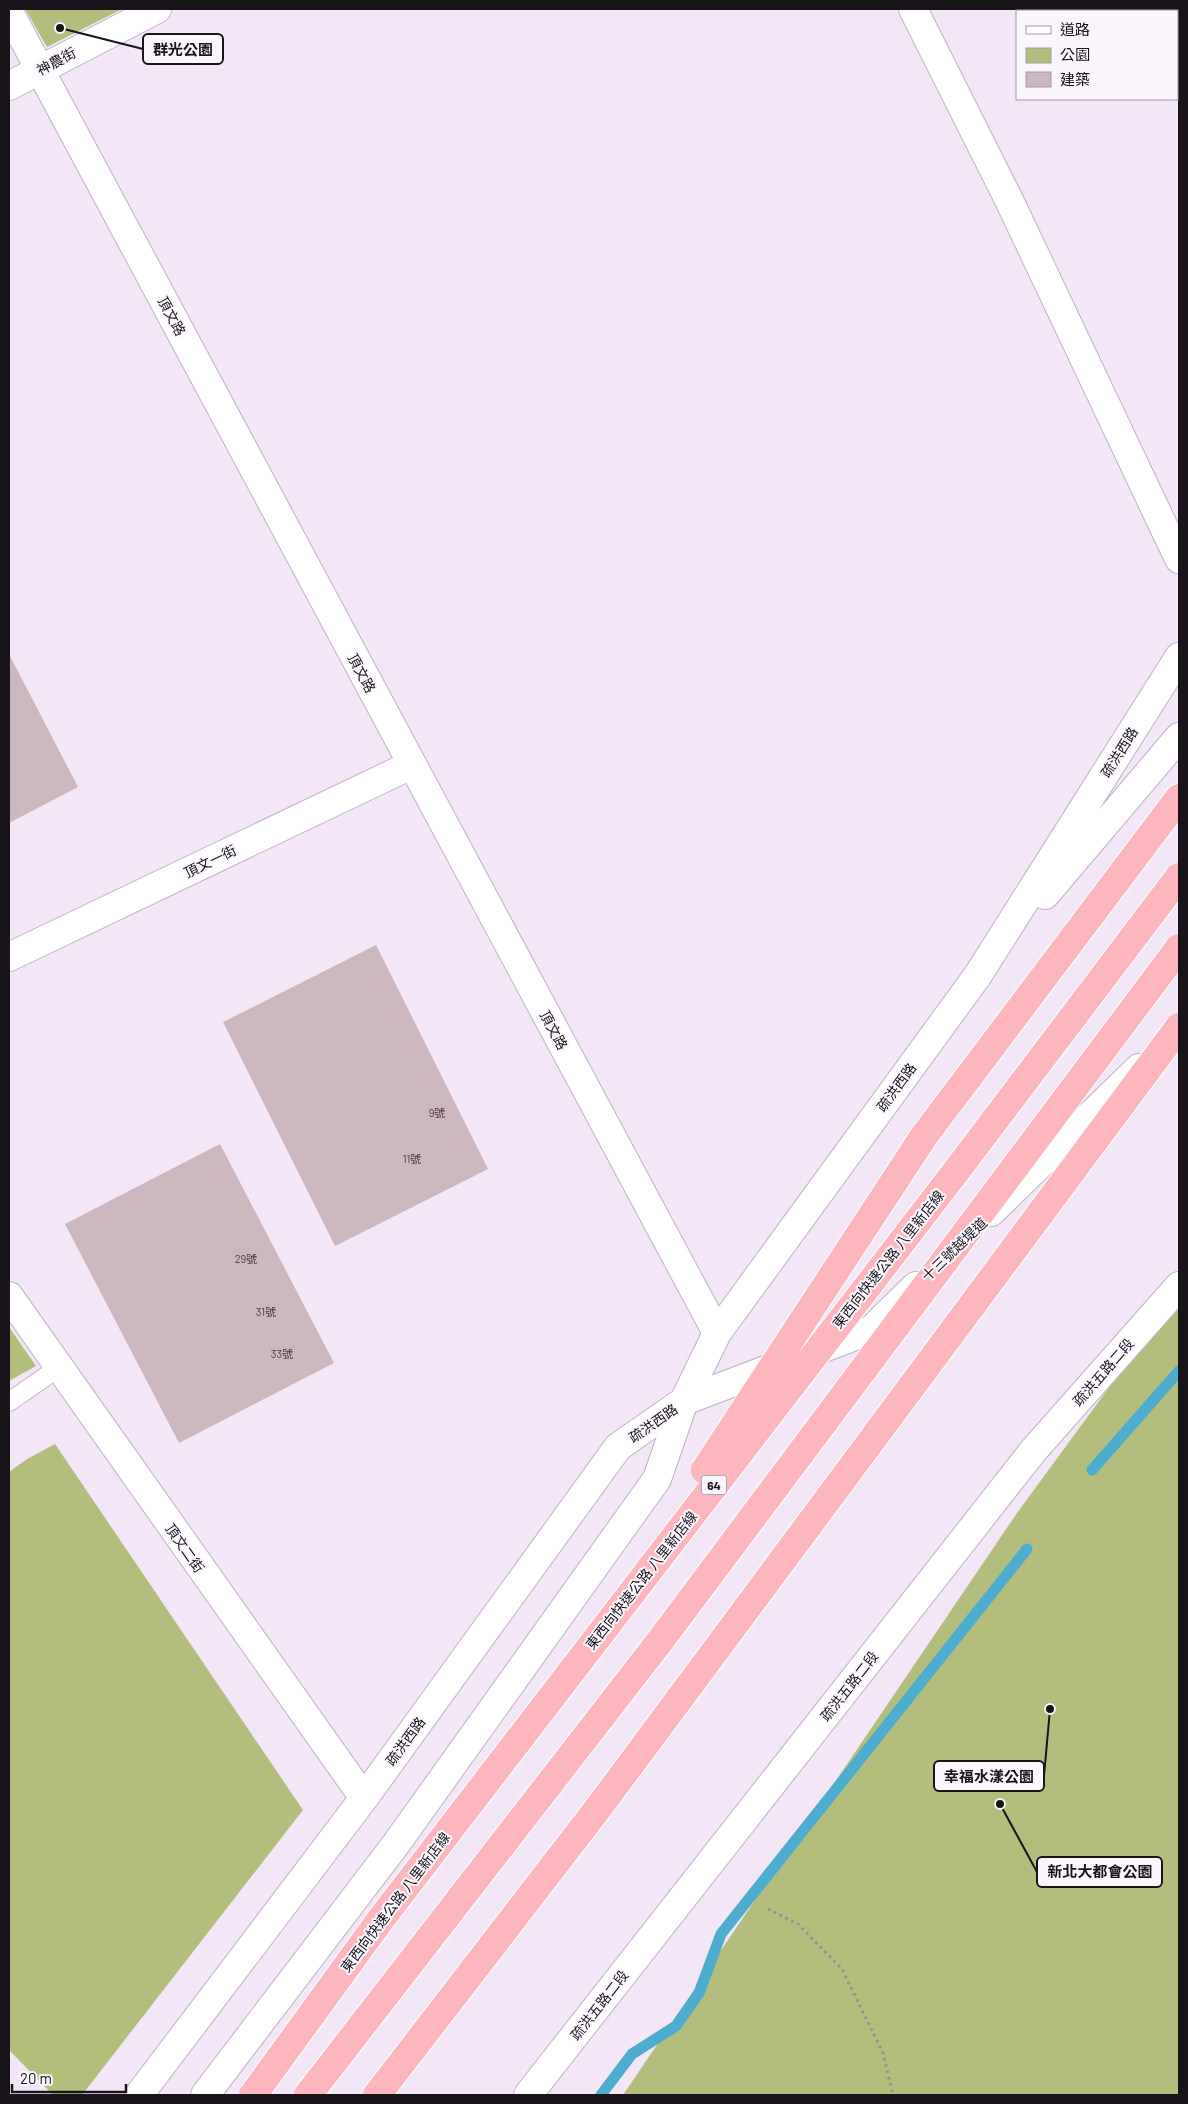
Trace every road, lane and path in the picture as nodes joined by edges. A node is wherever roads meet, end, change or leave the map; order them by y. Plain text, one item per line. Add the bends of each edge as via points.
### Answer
1 (157, 9) edge
2 (913, 9) edge
3 (9, 12) edge
4 (40, 70) junction
5 (9, 86) edge
6 (1179, 559) edge
7 (1179, 657) edge
8 (1179, 737) edge
9 (411, 765) junction
10 (1179, 798) edge
11 (1179, 877) edge
12 (1179, 948) edge
13 (9, 957) edge
14 (978, 975) junction
15 (1179, 1028) edge
16 (1179, 1286) edge
17 (9, 1296) edge
18 (717, 1333) junction
19 (58, 1368) junction
20 (684, 1401) junction
21 (9, 1402) edge
22 (589, 1647) junction
23 (364, 1798) junction
24 (768, 1909) dead end
25 (139, 2095) edge
26 (205, 2095) edge
27 (253, 2095) edge
28 (308, 2095) edge
29 (377, 2095) edge
30 (528, 2095) edge
31 (893, 2095) edge

1 - 4 street, 神農街
2 - 6 street via 1009,200
3 - 4 street, 頂文路
4 - 5 street, 神農街
4 - 9 street, 頂文路
7 - 14 street, 疏洪西路
8 - 14 street, 疏洪西路
9 - 13 street, 頂文一街
9 - 18 street, 頂文路
10 - 22 highway, bridge via 924,1136
11 - 22 highway, 東西向快速公路 八里新店線 / 64, bridge
12 - 28 highway, bridge via 660,1641
14 - 18 street, 疏洪西路
15 - 20 street, 十三號越堤道 via 871,1330
15 - 29 highway, bridge via 599,1807
16 - 30 street, 疏洪五路二段 via 1033,1451
17 - 19 street, 頂文二街
18 - 20 street, 疏洪西路
19 - 21 lane
19 - 23 street, 頂文二街
20 - 23 street, 疏洪西路 via 618,1447
20 - 26 street, 疏洪西路 via 657,1479 396,1844
22 - 27 highway, 東西向快速公路 八里新店線 / 64, bridge via 381,1918
23 - 25 street, 疏洪西路
24 - 31 path via 798,1924 842,1969 883,2053

